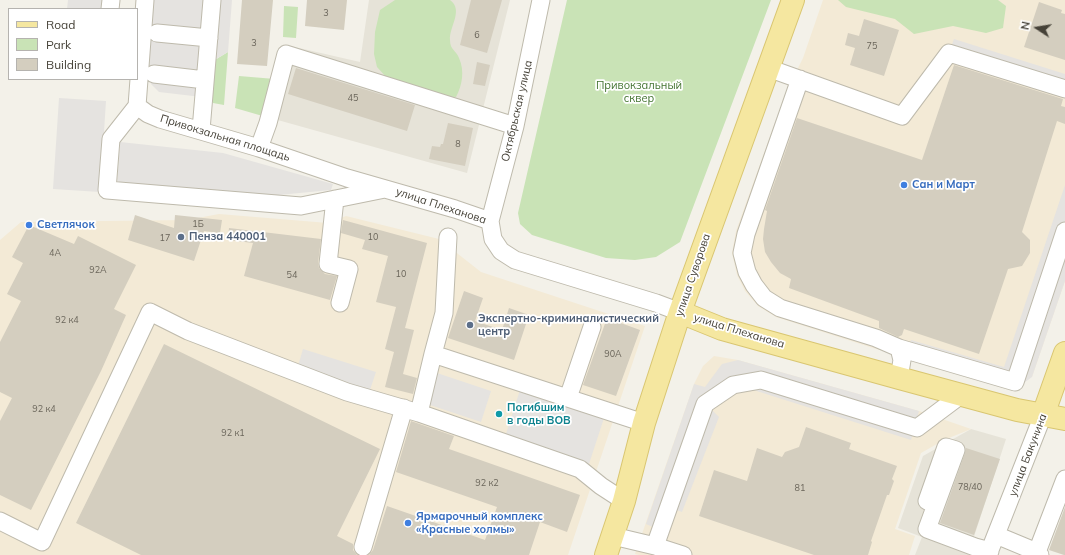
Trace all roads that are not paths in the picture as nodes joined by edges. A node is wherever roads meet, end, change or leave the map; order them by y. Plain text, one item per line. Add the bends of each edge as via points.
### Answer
1 (146, 0) edge
2 (212, 0) edge
3 (541, 0) edge
4 (793, 0) edge
5 (157, 33) dead end
6 (209, 38) junction
7 (139, 61) edge
8 (768, 68) junction
9 (154, 74) dead end
10 (205, 80) junction
11 (800, 80) junction
12 (1065, 89) edge
13 (137, 106) junction
14 (515, 126) junction
15 (201, 130) junction
16 (259, 148) junction
17 (347, 178) joint
18 (385, 189) junction
19 (335, 199) junction
20 (490, 221) junction
21 (1065, 231) edge
22 (448, 237) dead end
23 (340, 303) dead end
24 (680, 312) junction
25 (592, 327) dead end
26 (899, 348) junction
27 (1065, 353) edge
28 (433, 354) junction
29 (899, 378) junction
30 (961, 395) junction
31 (568, 398) junction
32 (411, 411) junction
33 (1043, 415) junction
34 (1065, 419) edge
35 (644, 423) junction
36 (1065, 479) edge
37 (624, 501) junction
38 (927, 501) dead end
39 (0, 521) edge
40 (996, 535) junction
41 (609, 546) edge
42 (655, 546) junction
43 (363, 547) dead end
44 (989, 553) edge
45 (1038, 553) edge
46 (683, 555) edge

1 - 7 street
2 - 6 street
3 - 14 street, Октябрьская улица
4 - 8 main road, улица Суворова
5 - 6 street
6 - 10 street
7 - 13 street
8 - 11 street
8 - 24 main road, улица Суворова
9 - 10 street
10 - 15 street
11 - 12 street via 902,116 949,52
11 - 26 street via 746,234 742,253 747,272 764,298 780,308 876,338
13 - 15 street, Привокзальная площадь via 160,119
13 - 19 street via 111,139 106,190 300,206
14 - 16 street via 286,54
14 - 20 street, Октябрьская улица
15 - 16 street, Привокзальная площадь
16 - 17 street, Привокзальная площадь
17 - 18 street, улица Плеханова
18 - 19 street
18 - 20 street, улица Плеханова
19 - 23 street via 328,264 349,269
20 - 24 street, улица Плеханова via 493,239 501,251 515,260
21 - 26 street via 1015,382
22 - 28 street via 444,313
24 - 29 main road, улица Плеханова via 722,329
24 - 35 main road, улица Суворова
25 - 31 street
26 - 29 street via 902,360
27 - 33 main road, улица Бакунина
28 - 31 street
28 - 32 street
29 - 30 main road, улица Плеханова
30 - 33 main road, улица Плеханова
30 - 42 street via 917,428 760,380 733,385 705,404
31 - 35 street
32 - 37 street via 580,469
32 - 39 street via 332,387 188,331 150,312 42,542
32 - 43 street
33 - 34 main road, улица Плеханова
33 - 40 street, улица Бакунина
35 - 37 main road, улица Суворова
36 - 45 street
37 - 41 main road, улица Суворова
38 - 44 street via 946,447 956,450 927,529
40 - 44 street, улица Бакунина
40 - 45 street
41 - 42 street
42 - 46 street

